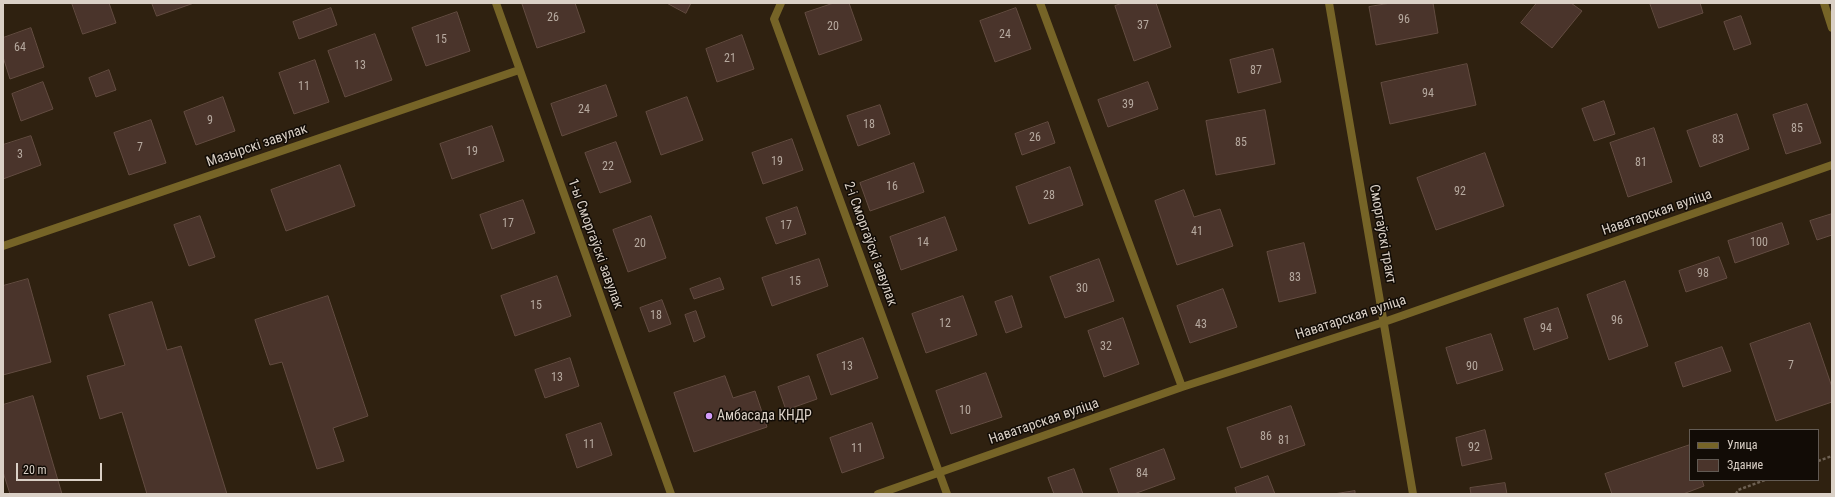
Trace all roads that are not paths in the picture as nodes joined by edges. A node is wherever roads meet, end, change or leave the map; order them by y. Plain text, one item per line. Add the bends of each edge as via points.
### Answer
1 (496, 3) edge
2 (781, 3) edge
3 (1040, 3) edge
4 (1329, 3) edge
5 (1824, 3) edge
6 (1832, 28) edge
7 (519, 70) junction
8 (1832, 165) edge
9 (3, 246) edge
10 (1384, 322) junction
11 (1182, 387) junction
12 (940, 472) junction
13 (671, 494) edge
14 (878, 494) edge
15 (948, 494) edge
16 (1413, 494) edge

1 - 7 street, 1-ы Сморгаўскі завулак
2 - 12 street, 2-і Сморгаўскі завулак via 774,19
3 - 11 street
4 - 10 street, Сморгаўскі тракт
5 - 6 street
7 - 9 street, Мазырскі завулак
7 - 13 street, 1-ы Сморгаўскі завулак
8 - 10 street, Наватарская вуліца
10 - 11 street, Наватарская вуліца
10 - 16 street, Сморгаўскі тракт
11 - 12 street, Наватарская вуліца
12 - 14 street, Наватарская вуліца
12 - 15 street, 2-і Сморгаўскі завулак

